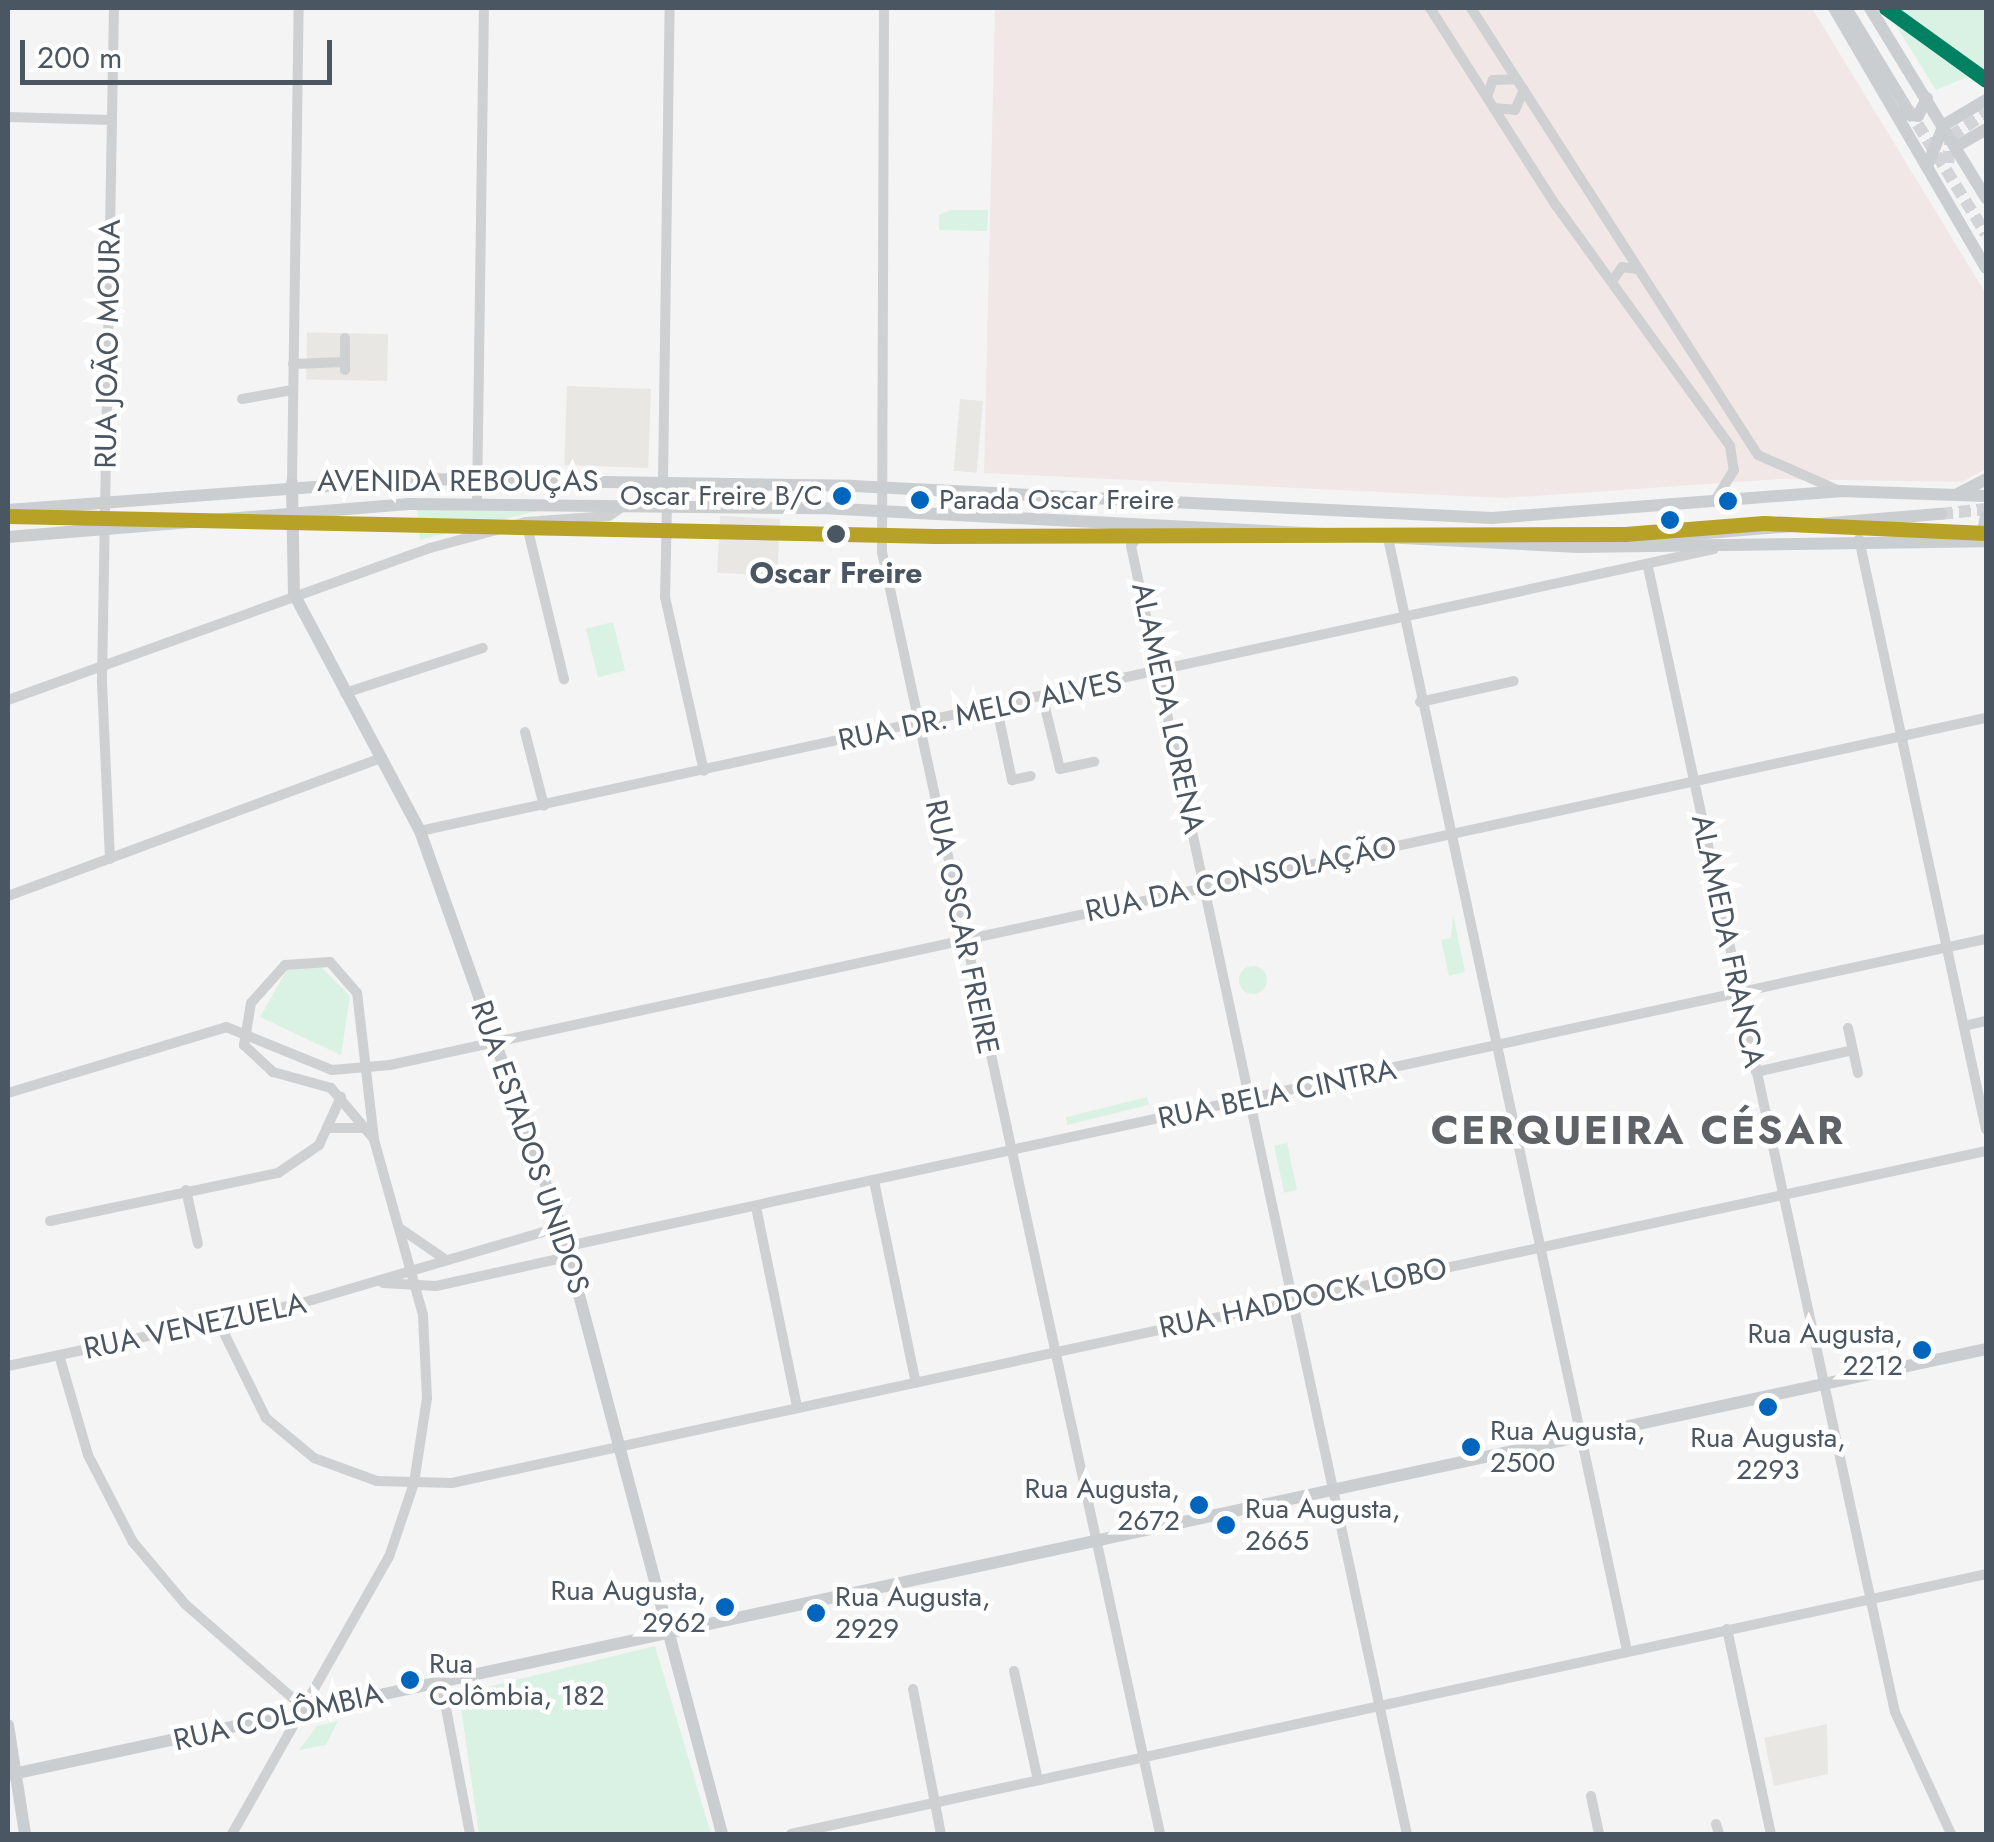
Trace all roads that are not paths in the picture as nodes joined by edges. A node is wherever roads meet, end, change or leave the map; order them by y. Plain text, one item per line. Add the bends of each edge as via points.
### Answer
1 (114, 8) edge
2 (299, 8) edge
3 (484, 8) edge
4 (670, 8) edge
5 (884, 8) edge
6 (1430, 8) edge
7 (1471, 8) edge
8 (1834, 8) edge
9 (1846, 8) edge
10 (1870, 8) edge
11 (1517, 79) junction
12 (1524, 90) junction
13 (1927, 98) junction
14 (1986, 101) edge
15 (1490, 102) junction
16 (1902, 110) junction
17 (1986, 114) edge
18 (8, 117) edge
19 (111, 120) junction
20 (1944, 125) junction
21 (1986, 129) edge
22 (1957, 146) junction
23 (1928, 164) junction
24 (1986, 198) edge
25 (1986, 268) edge
26 (1638, 270) junction
27 (1613, 280) junction
28 (346, 338) dead end
29 (294, 364) junction
30 (292, 390) junction
31 (1717, 396) junction
32 (242, 399) dead end
33 (1701, 406) junction
34 (478, 478) junction
35 (1986, 479) edge
36 (663, 481) junction
37 (292, 482) junction
38 (876, 487) junction
39 (1840, 491) junction
40 (1959, 493) junction
41 (1985, 495) edge
42 (106, 499) junction
43 (477, 504) junction
44 (626, 505) junction
45 (667, 505) junction
46 (1711, 507) junction
47 (292, 508) junction
48 (8, 510) edge
49 (878, 510) junction
50 (1942, 514) tunnel mouth
51 (1986, 517) edge
52 (526, 522) junction
53 (106, 524) junction
54 (1144, 524) junction
55 (1387, 533) junction
56 (8, 537) edge
57 (1858, 538) junction
58 (1984, 540) edge
59 (1577, 547) junction
60 (1714, 549) junction
61 (1648, 567) junction
62 (294, 594) junction
63 (1402, 619) junction
64 (483, 648) dead end
65 (103, 666) junction
66 (1160, 670) junction
67 (564, 679) dead end
68 (1514, 681) dead end
69 (345, 693) junction
70 (1043, 699) junction
71 (8, 700) edge
72 (1420, 702) junction
73 (997, 709) junction
74 (1986, 718) edge
75 (919, 724) junction
76 (525, 732) dead end
77 (1901, 736) junction
78 (382, 758) junction
79 (1094, 762) dead end
80 (704, 770) junction
81 (1032, 776) dead end
82 (1693, 781) junction
83 (544, 806) junction
84 (420, 831) junction
85 (1449, 834) junction
86 (110, 859) junction
87 (1206, 886) junction
88 (8, 896) edge
89 (964, 938) junction
90 (1986, 939) edge
91 (1947, 948) junction
92 (1738, 993) junction
93 (1986, 1021) edge
94 (1964, 1026) junction
95 (1848, 1028) dead end
96 (242, 1029) junction
97 (495, 1039) junction
98 (1495, 1046) junction
99 (1853, 1050) junction
100 (361, 1070) junction
101 (1756, 1072) junction
102 (1858, 1073) dead end
103 (8, 1094) edge
104 (341, 1097) junction
105 (1251, 1098) junction
106 (330, 1128) junction
107 (365, 1129) junction
108 (1986, 1130) edge
109 (374, 1139) junction
110 (1986, 1151) edge
111 (1011, 1152) junction
112 (874, 1181) junction
113 (186, 1190) junction
114 (1782, 1195) junction
115 (756, 1207) junction
116 (50, 1220) dead end
117 (561, 1227) junction
118 (401, 1229) junction
119 (198, 1244) dead end
120 (1538, 1248) junction
121 (570, 1251) junction
122 (446, 1260) junction
123 (413, 1272) junction
124 (382, 1283) junction
125 (417, 1287) junction
126 (1295, 1300) junction
127 (218, 1321) junction
128 (1986, 1349) edge
129 (1055, 1352) junction
130 (58, 1355) junction
131 (8, 1366) edge
132 (916, 1383) junction
133 (1824, 1383) junction
134 (797, 1406) junction
135 (1579, 1437) junction
136 (620, 1447) junction
137 (414, 1483) junction
138 (1336, 1489) junction
139 (1095, 1542) junction
140 (1986, 1574) edge
141 (1870, 1598) junction
142 (1727, 1629) junction
143 (666, 1634) junction
144 (1627, 1650) junction
145 (1014, 1671) dead end
146 (441, 1682) junction
147 (913, 1689) dead end
148 (1380, 1704) junction
149 (304, 1708) junction
150 (8, 1725) edge
151 (1142, 1757) junction
152 (12, 1774) edge
153 (1038, 1780) junction
154 (1591, 1796) dead end
155 (934, 1802) junction
156 (25, 1834) edge
157 (232, 1834) edge
158 (470, 1834) edge
159 (722, 1834) edge
160 (791, 1834) edge
161 (940, 1834) edge
162 (1160, 1834) edge
163 (1407, 1834) edge
164 (1599, 1834) edge
165 (1771, 1834) edge
166 (1951, 1834) edge

1 - 19 street, RUA JOÃO MOURA
2 - 29 street
3 - 34 street
4 - 36 street
5 - 38 street, RUA OSCAR FREIRE
6 - 15 street
7 - 11 street
8 - 16 main road
9 - 16 main road
10 - 13 main road
11 - 12 street
11 - 15 street via 1492,80
12 - 15 street via 1515,110
12 - 26 street
13 - 16 main road via 1918,116
13 - 20 main road
14 - 17 main road
14 - 20 main road
15 - 27 street
16 - 23 main road
18 - 19 street
19 - 42 street, RUA JOÃO MOURA
20 - 22 main road
20 - 23 main road
21 - 22 main road
22 - 24 main road
23 - 25 main road
26 - 27 street via 1622,267
26 - 31 street
27 - 33 street
28 - 29 street via 346,366
29 - 30 street
30 - 32 street
30 - 37 street
31 - 33 street
31 - 39 street via 1766,462
33 - 46 street via 1736,464
34 - 36 main road, AVENIDA REBOUÇAS
34 - 37 main road, AVENIDA REBOUÇAS
34 - 43 street
35 - 40 main road
36 - 38 main road, AVENIDA REBOUÇAS
37 - 42 main road, AVENIDA REBOUÇAS
37 - 47 main road, RUA ESTADOS UNIDOS
38 - 46 main road, AVENIDA REBOUÇAS via 1473,518
38 - 49 street, RUA OSCAR FREIRE
39 - 40 main road, AVENIDA REBOUÇAS
39 - 46 main road, AVENIDA REBOUÇAS
40 - 41 main road, AVENIDA REBOUÇAS
42 - 48 main road, AVENIDA REBOUÇAS
42 - 53 street, RUA JOÃO MOURA
43 - 44 main road, AVENIDA REBOUÇAS
43 - 47 main road, AVENIDA REBOUÇAS
44 - 45 main road, AVENIDA REBOUÇAS
44 - 52 street via 610,516
45 - 49 main road, AVENIDA REBOUÇAS
45 - 80 street via 665,597
47 - 53 main road, AVENIDA REBOUÇAS
47 - 62 main road, RUA ESTADOS UNIDOS
49 - 54 main road, AVENIDA REBOUÇAS
49 - 75 street, RUA OSCAR FREIRE
50 - 59 main road, AVENIDA REBOUÇAS via 1728,526
51 - 58 main road
52 - 62 street
52 - 67 street
53 - 56 main road, AVENIDA REBOUÇAS
53 - 65 street, RUA JOÃO MOURA
54 - 55 main road, AVENIDA REBOUÇAS
54 - 66 street, ALAMEDA LORENA via 1131,546
55 - 59 main road, AVENIDA REBOUÇAS
55 - 63 street
57 - 58 main road, AVENIDA REBOUÇAS
57 - 60 main road, AVENIDA REBOUÇAS
57 - 77 street
59 - 60 main road, AVENIDA REBOUÇAS
60 - 61 street, RUA DR. MELO ALVES
61 - 63 street, RUA DR. MELO ALVES
61 - 82 street, ALAMEDA FRANCA
62 - 65 street
62 - 69 main road, RUA ESTADOS UNIDOS
63 - 66 street, RUA DR. MELO ALVES
63 - 72 street
64 - 69 street
65 - 71 street
65 - 86 street, RUA JOÃO MOURA
66 - 70 street, RUA DR. MELO ALVES
66 - 87 street, ALAMEDA LORENA
68 - 72 street
69 - 78 main road, RUA ESTADOS UNIDOS
70 - 73 street, RUA DR. MELO ALVES
70 - 79 street via 1060,769
72 - 85 street
73 - 75 street, RUA DR. MELO ALVES
73 - 81 street via 1012,780
74 - 77 street, RUA DA CONSOLAÇÃO
75 - 80 street, RUA DR. MELO ALVES
75 - 89 street, RUA OSCAR FREIRE
76 - 83 street
77 - 82 street, RUA DA CONSOLAÇÃO
77 - 91 street
78 - 84 main road, RUA ESTADOS UNIDOS
78 - 86 street
80 - 83 street, RUA DR. MELO ALVES
82 - 85 street, RUA DA CONSOLAÇÃO
82 - 92 street, ALAMEDA FRANCA
83 - 84 street, RUA DR. MELO ALVES
84 - 97 main road, RUA ESTADOS UNIDOS
85 - 87 street, RUA DA CONSOLAÇÃO
85 - 98 street
86 - 88 street
87 - 89 street, RUA DA CONSOLAÇÃO
87 - 105 street, ALAMEDA LORENA
89 - 97 street, RUA DA CONSOLAÇÃO
89 - 111 street, RUA OSCAR FREIRE
90 - 91 street, RUA BELA CINTRA
91 - 92 street, RUA BELA CINTRA
91 - 94 street
92 - 98 street, RUA BELA CINTRA
92 - 101 street, ALAMEDA FRANCA
93 - 94 street
94 - 108 street
95 - 99 street
96 - 100 street via 318,1066
96 - 100 street via 272,974 302,959 330,962 357,993
96 - 103 street via 212,1030
96 - 104 street via 260,1065
97 - 100 street, RUA DA CONSOLAÇÃO
97 - 117 main road, RUA ESTADOS UNIDOS
98 - 105 street, RUA BELA CINTRA
98 - 120 street
99 - 101 street
99 - 102 street
100 - 109 street
101 - 114 street, ALAMEDA FRANCA
104 - 106 street
104 - 107 street
105 - 111 street, RUA BELA CINTRA
105 - 126 street, ALAMEDA LORENA
106 - 107 street
106 - 113 street via 292,1168
107 - 109 street
109 - 118 street
110 - 114 street, RUA HADDOCK LOBO
111 - 112 street, RUA BELA CINTRA
111 - 129 street, RUA OSCAR FREIRE
112 - 115 street, RUA BELA CINTRA
112 - 132 street
113 - 116 street
113 - 119 street
114 - 120 street, RUA HADDOCK LOBO
114 - 133 street, ALAMEDA FRANCA
115 - 121 street, RUA BELA CINTRA
115 - 134 street
117 - 121 main road, RUA ESTADOS UNIDOS
117 - 122 street, RUA VENEZUELA
118 - 122 street
118 - 123 street
120 - 126 street, RUA HADDOCK LOBO
120 - 135 street
121 - 125 street, RUA VENEZUELA
121 - 136 main road, RUA ESTADOS UNIDOS
122 - 123 street, RUA VENEZUELA
123 - 124 street, RUA VENEZUELA
123 - 125 street
124 - 125 street, RUA VENEZUELA
124 - 127 street, RUA VENEZUELA
125 - 137 street via 426,1398
126 - 129 street, RUA HADDOCK LOBO
126 - 138 street, ALAMEDA LORENA
127 - 130 street, RUA VENEZUELA
127 - 137 street, RUA HADDOCK LOBO via 246,1390 290,1442 342,1472
128 - 133 main road, RUA COLÔMBIA
129 - 132 street, RUA HADDOCK LOBO
129 - 139 street, RUA OSCAR FREIRE
130 - 131 street, RUA VENEZUELA
130 - 149 street via 88,1455 133,1542 185,1604
132 - 134 street, RUA HADDOCK LOBO
133 - 135 main road, RUA COLÔMBIA
133 - 141 street, ALAMEDA FRANCA
134 - 136 street, RUA HADDOCK LOBO
135 - 138 main road, RUA COLÔMBIA
135 - 144 street
136 - 137 street, RUA HADDOCK LOBO
136 - 143 main road, RUA ESTADOS UNIDOS
137 - 149 street via 372,1593
138 - 139 main road, RUA COLÔMBIA
138 - 148 street, ALAMEDA LORENA
139 - 143 main road, RUA COLÔMBIA
139 - 151 street, RUA OSCAR FREIRE
140 - 141 street
141 - 142 street
141 - 166 street, ALAMEDA FRANCA via 1895,1712
142 - 144 street
142 - 165 street
143 - 146 main road, RUA COLÔMBIA
143 - 159 main road, RUA ESTADOS UNIDOS
144 - 148 street
145 - 153 street
146 - 149 main road, RUA COLÔMBIA
146 - 158 street
147 - 155 street
148 - 151 street
148 - 163 street, ALAMEDA LORENA
149 - 152 main road, RUA COLÔMBIA
149 - 157 street
150 - 152 main road
151 - 153 street
151 - 162 street, RUA OSCAR FREIRE
152 - 156 main road
153 - 155 street
154 - 164 street
155 - 160 street
155 - 161 street

